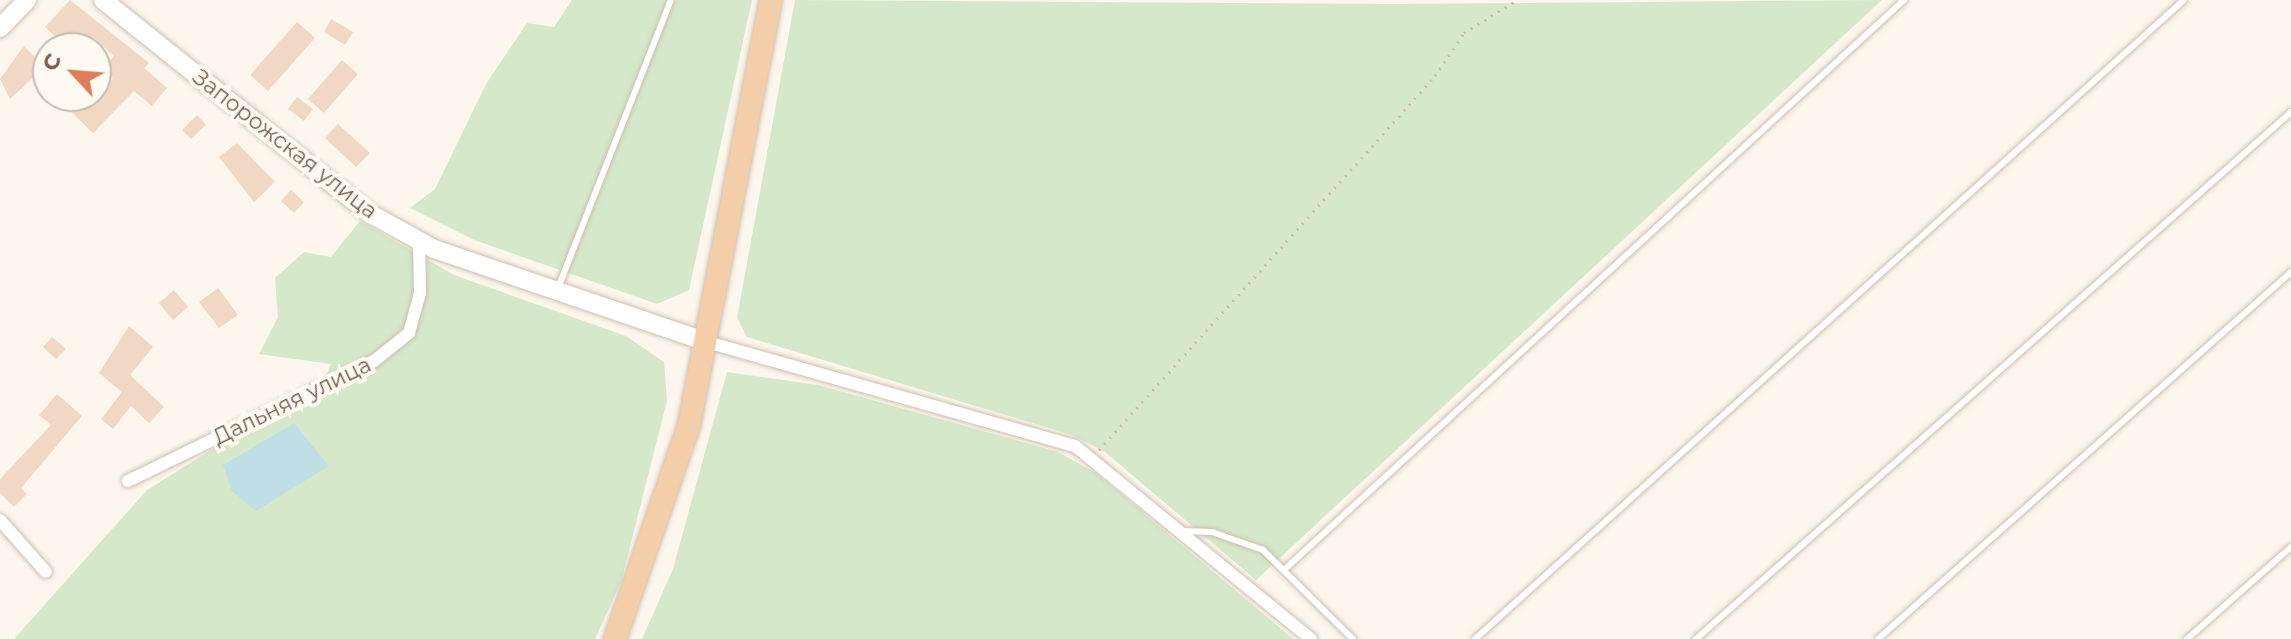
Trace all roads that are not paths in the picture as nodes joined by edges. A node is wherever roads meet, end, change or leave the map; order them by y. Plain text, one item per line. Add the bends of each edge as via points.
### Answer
1 (27, 0) edge
2 (103, 0) edge
3 (671, 0) edge
4 (771, 0) edge
5 (1904, 0) edge
6 (2184, 0) edge
7 (0, 28) edge
8 (2291, 112) edge
9 (419, 241) junction
10 (2291, 272) edge
11 (555, 295) junction
12 (707, 342) junction
13 (128, 481) dead end
14 (0, 520) edge
15 (1181, 531) junction
16 (2291, 547) edge
17 (1285, 569) junction
18 (46, 572) dead end
19 (615, 639) edge
20 (1311, 639) edge
21 (1353, 639) edge
22 (1475, 639) edge
23 (1696, 639) edge
24 (1878, 639) edge
25 (2187, 639) edge

1 - 7 main road
2 - 9 main road, Запорожская улица via 369,213
3 - 11 lane
4 - 12 highway
5 - 17 lane
6 - 22 lane
8 - 23 lane
9 - 11 main road, Запорожская улица
9 - 13 street, Дальняя улица via 420,293 409,333 374,361
10 - 24 lane
11 - 12 main road, Запорожская улица
12 - 15 street via 1075,446
12 - 19 highway via 689,425
14 - 18 street
15 - 17 lane via 1212,532 1263,550
15 - 20 street
16 - 25 lane
17 - 21 lane

